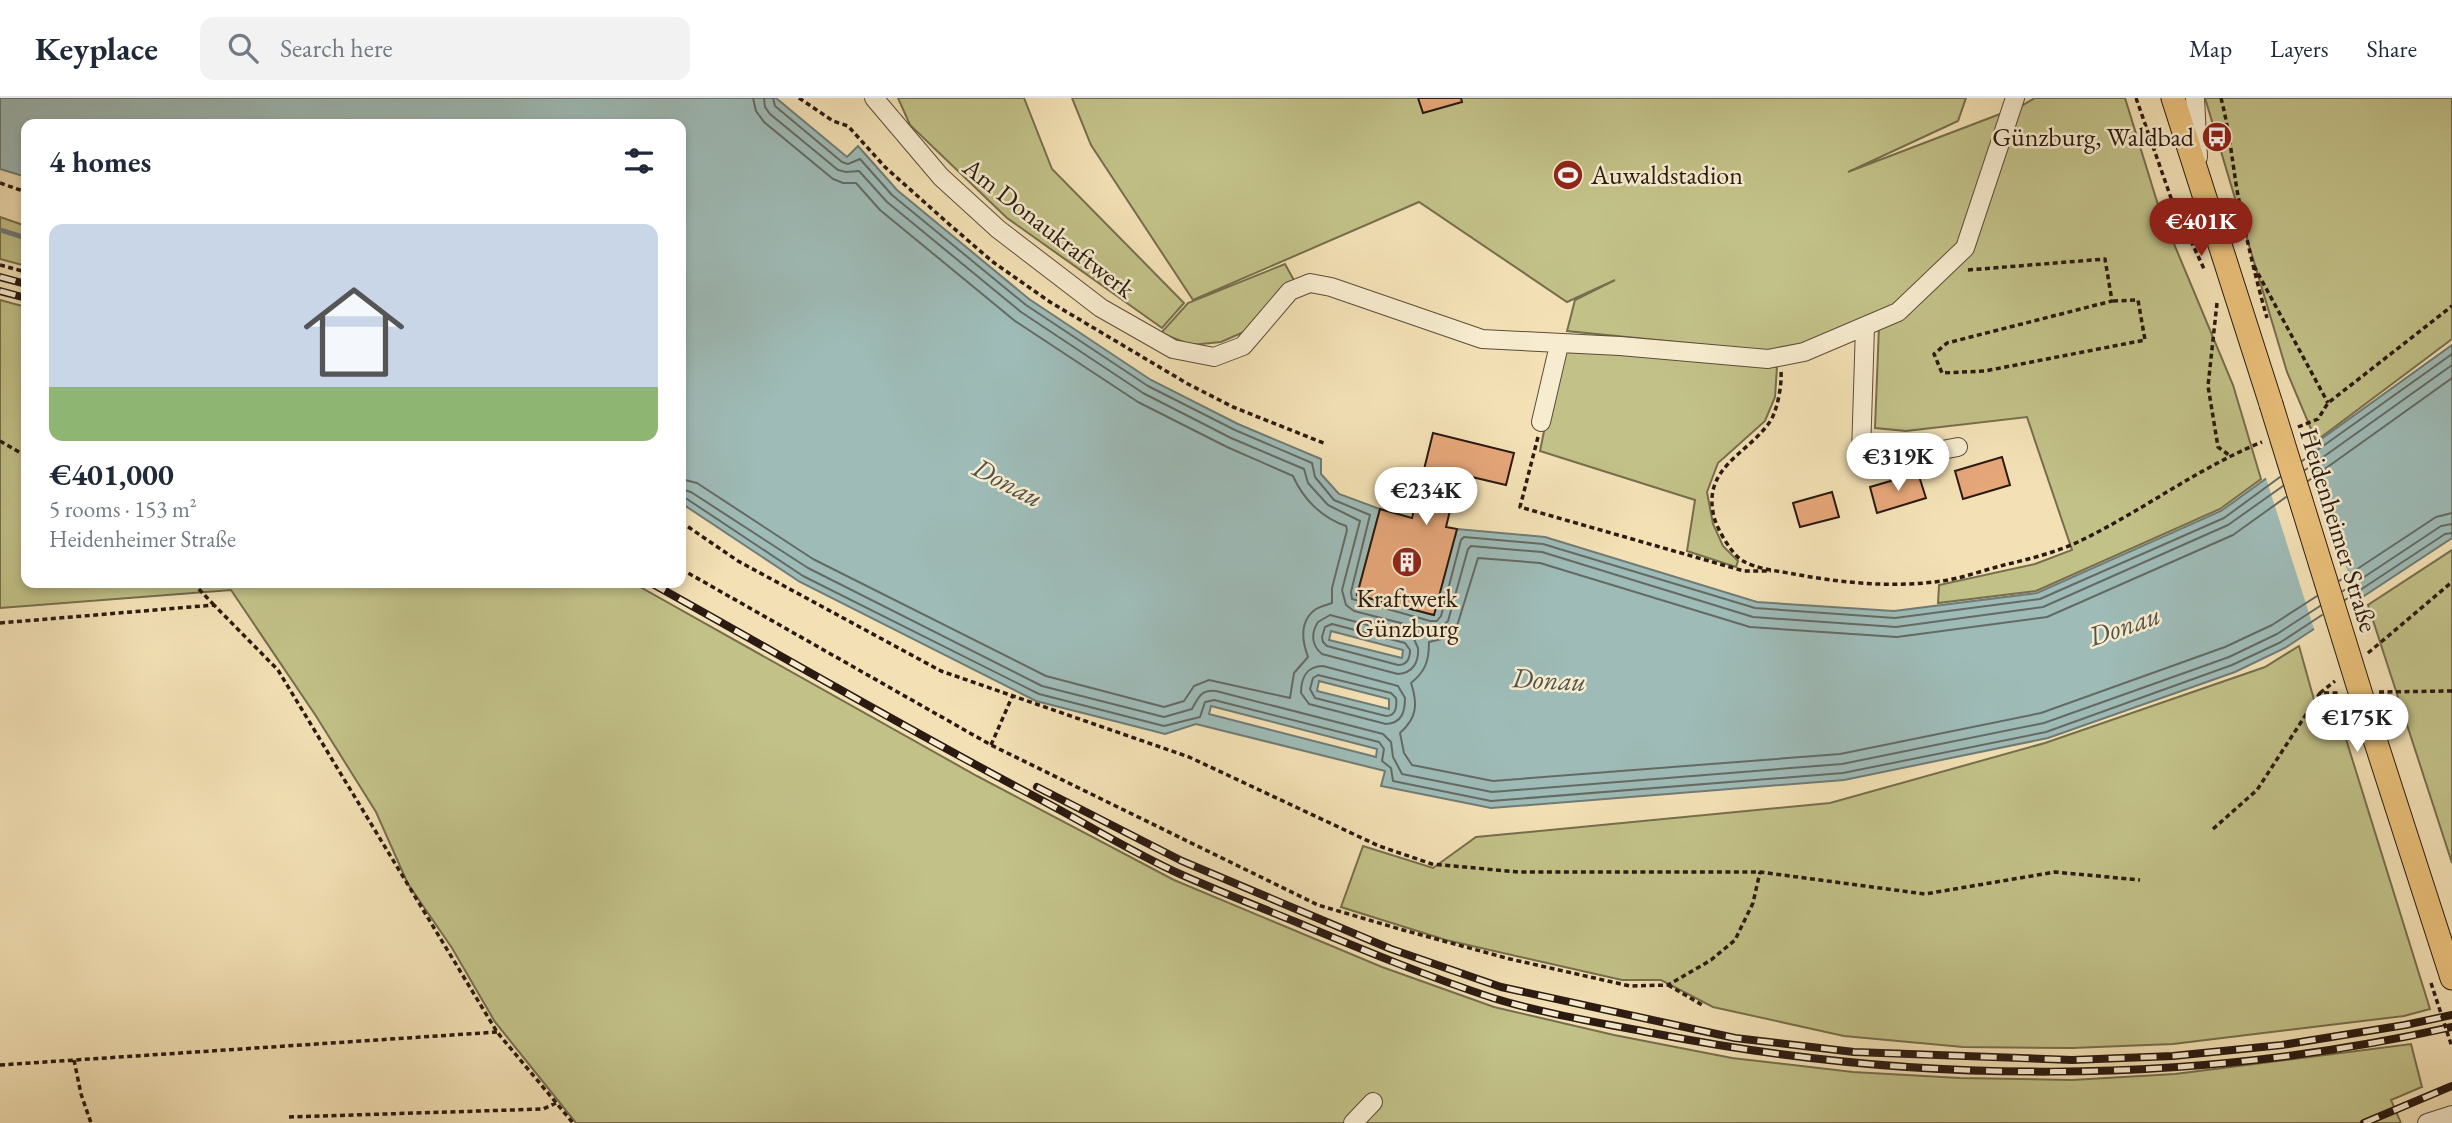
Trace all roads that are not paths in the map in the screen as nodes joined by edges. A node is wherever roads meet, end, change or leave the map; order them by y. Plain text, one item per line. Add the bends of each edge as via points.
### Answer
1 (874, 98) edge
2 (2015, 98) edge
3 (2173, 98) edge
4 (2195, 98) edge
5 (2200, 182) junction
6 (1865, 327) junction
7 (1559, 345) junction
8 (1541, 422) road end
9 (1958, 447) dead end
10 (2445, 979) edge
11 (1373, 1101) dead end
12 (2452, 1115) edge
13 (1353, 1123) edge
14 (2427, 1123) edge

1 - 7 street, Am Donaukraftwerk via 940,177 999,229 1101,308 1173,349 1214,357 1243,345 1290,291 1310,283 1482,339
2 - 6 street, Am Donaukraftwerk via 1965,248 1898,312
3 - 5 main road, Heidenheimer Straße
4 - 5 street
5 - 10 main road, Heidenheimer Straße, bridge
6 - 7 street, Am Donaukraftwerk via 1804,352 1769,359
6 - 9 street via 1864,465
7 - 8 street
11 - 13 street
12 - 14 street

